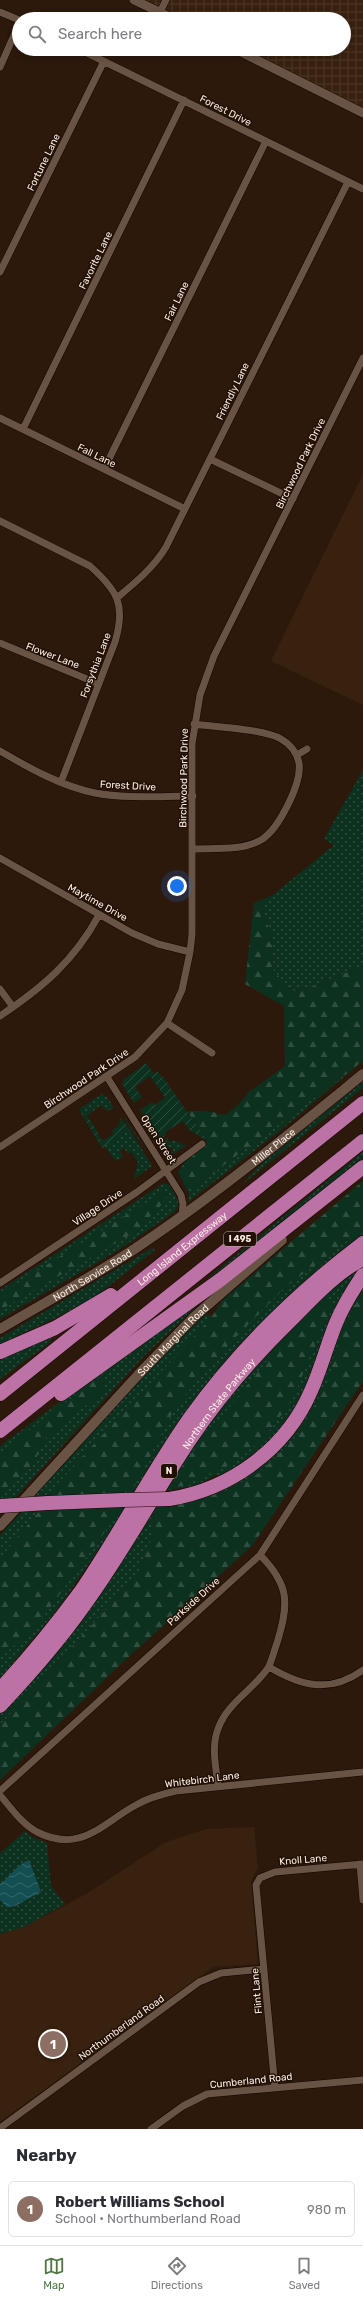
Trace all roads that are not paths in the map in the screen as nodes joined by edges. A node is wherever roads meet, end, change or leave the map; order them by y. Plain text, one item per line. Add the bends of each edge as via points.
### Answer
1 (134, 0) edge
2 (166, 0) edge
3 (0, 12) edge
4 (160, 12) joint
5 (12, 17) edge
6 (12, 40) edge
7 (94, 56) edge
8 (249, 56) edge
9 (104, 61) junction
10 (0, 67) edge
11 (184, 100) junction
12 (363, 113) edge
13 (266, 141) junction
14 (348, 182) junction
15 (363, 189) edge
16 (0, 272) edge
17 (363, 358) edge
18 (0, 418) edge
19 (23, 429) junction
20 (210, 459) junction
21 (104, 469) junction
22 (293, 499) junction
23 (185, 509) junction
24 (0, 522) edge
25 (118, 597) junction
26 (0, 643) edge
27 (98, 684) junction
28 (194, 724) junction
29 (307, 749) dead end
30 (0, 751) edge
31 (297, 755) junction
32 (61, 782) junction
33 (193, 796) junction
34 (192, 849) junction
35 (0, 858) edge
36 (99, 915) junction
37 (190, 952) junction
38 (0, 989) edge
39 (13, 1007) junction
40 (0, 1016) edge
41 (167, 1023) junction
42 (212, 1053) dead end
43 (363, 1074) edge
44 (107, 1077) junction
45 (363, 1103) edge
46 (363, 1141) edge
47 (202, 1144) dead end
48 (0, 1147) edge
49 (363, 1168) edge
50 (167, 1170) junction
51 (363, 1172) edge
52 (182, 1216) junction
53 (189, 1242) junction
54 (363, 1243) edge
55 (363, 1259) edge
56 (363, 1275) edge
57 (0, 1282) edge
58 (0, 1329) edge
59 (0, 1352) edge
60 (0, 1394) edge
61 (363, 1396) edge
62 (3, 1429) edge
63 (0, 1506) edge
64 (0, 1526) edge
65 (260, 1555) junction
66 (269, 1667) junction
67 (363, 1670) edge
68 (0, 1689) edge
69 (0, 1706) edge
70 (363, 1772) edge
71 (218, 1786) junction
72 (0, 1791) edge
73 (0, 1795) edge
74 (361, 1864) edge
75 (256, 1892) joint
76 (363, 1900) edge
77 (264, 1969) junction
78 (363, 2080) edge
79 (275, 2088) junction
80 (0, 2128) edge
81 (151, 2129) edge

1 - 4 street
2 - 4 street
3 - 5 street
6 - 10 street
7 - 9 street, Forest Drive
8 - 12 street
9 - 11 street, Forest Drive
9 - 16 street, Fortune Lane
11 - 13 street, Forest Drive
11 - 19 street, Favorite Lane
13 - 14 street, Forest Drive
13 - 21 street, Fair Lane
14 - 15 street, Forest Drive
14 - 20 street, Friendly Lane
17 - 22 street, Birchwood Park Drive
18 - 19 street, Fall Lane
19 - 21 street, Fall Lane
20 - 22 street
20 - 23 street, Friendly Lane
21 - 23 street, Fall Lane
22 - 28 street, Birchwood Park Drive via 214,656 200,695
23 - 25 street, Friendly Lane via 159,559
24 - 25 street via 90,566 102,576
25 - 27 street, Forsythia Lane via 118,632
26 - 27 street, Flower Lane
27 - 32 street, Forsythia Lane
28 - 31 street via 281,738
28 - 33 street, Birchwood Park Drive
29 - 31 street
30 - 32 street, Forest Drive
31 - 34 street via 297,780 282,816 266,836 247,846
32 - 33 street, Forest Drive via 109,795
33 - 34 street, Birchwood Park Drive
34 - 37 street, Birchwood Park Drive
35 - 36 street, Maytime Drive
36 - 37 street, Maytime Drive via 158,944
36 - 39 street via 65,966 38,990
37 - 41 street, Birchwood Park Drive via 182,990
38 - 39 street
39 - 40 street
41 - 42 street
41 - 44 street, Birchwood Park Drive via 135,1057
43 - 52 main road, Miller Place via 280,1142
44 - 48 street, Birchwood Park Drive
44 - 50 street, Open Street
45 - 53 highway, Long Island Expressway / I 495
46 - 62 highway, I 495
47 - 50 street, Village Drive
49 - 62 highway via 220,1280 31,1415
50 - 52 street, Open Street via 181,1195
50 - 57 street, Village Drive
51 - 64 main road, South Marginal Road via 250,1266 194,1317
52 - 58 main road, North Service Road via 132,1251
53 - 59 highway via 81,1313 55,1328
53 - 60 highway, Long Island Expressway / I 495
54 - 68 highway, Northern State Parkway / N via 304,1291 269,1325 210,1392 167,1452 81,1590 30,1656
55 - 69 highway, Northern State Parkway / N via 351,1265 300,1311 223,1395 190,1440 85,1604 53,1646
56 - 63 highway, bridge via 336,1323 311,1392 289,1429 272,1448 246,1469 213,1487 169,1499
61 - 65 street, Parkside Drive
65 - 66 street via 277,1573 286,1598 285,1618
65 - 72 street, Parkside Drive
66 - 67 street via 287,1678 307,1684 329,1685 344,1681
66 - 71 street via 221,1721 215,1741
70 - 71 street, Whitebirch Lane
71 - 73 street, Whitebirch Lane via 155,1796 135,1806 99,1831 73,1840 55,1838 36,1831 22,1820
74 - 75 street, Knoll Lane via 275,1872 260,1878
74 - 76 street
75 - 77 street, Flint Lane
77 - 79 street, Flint Lane
77 - 80 street, Northumberland Road via 221,1973 199,1982
78 - 79 street, Cumberland Road
79 - 81 street, Cumberland Road via 207,2094 183,2106

